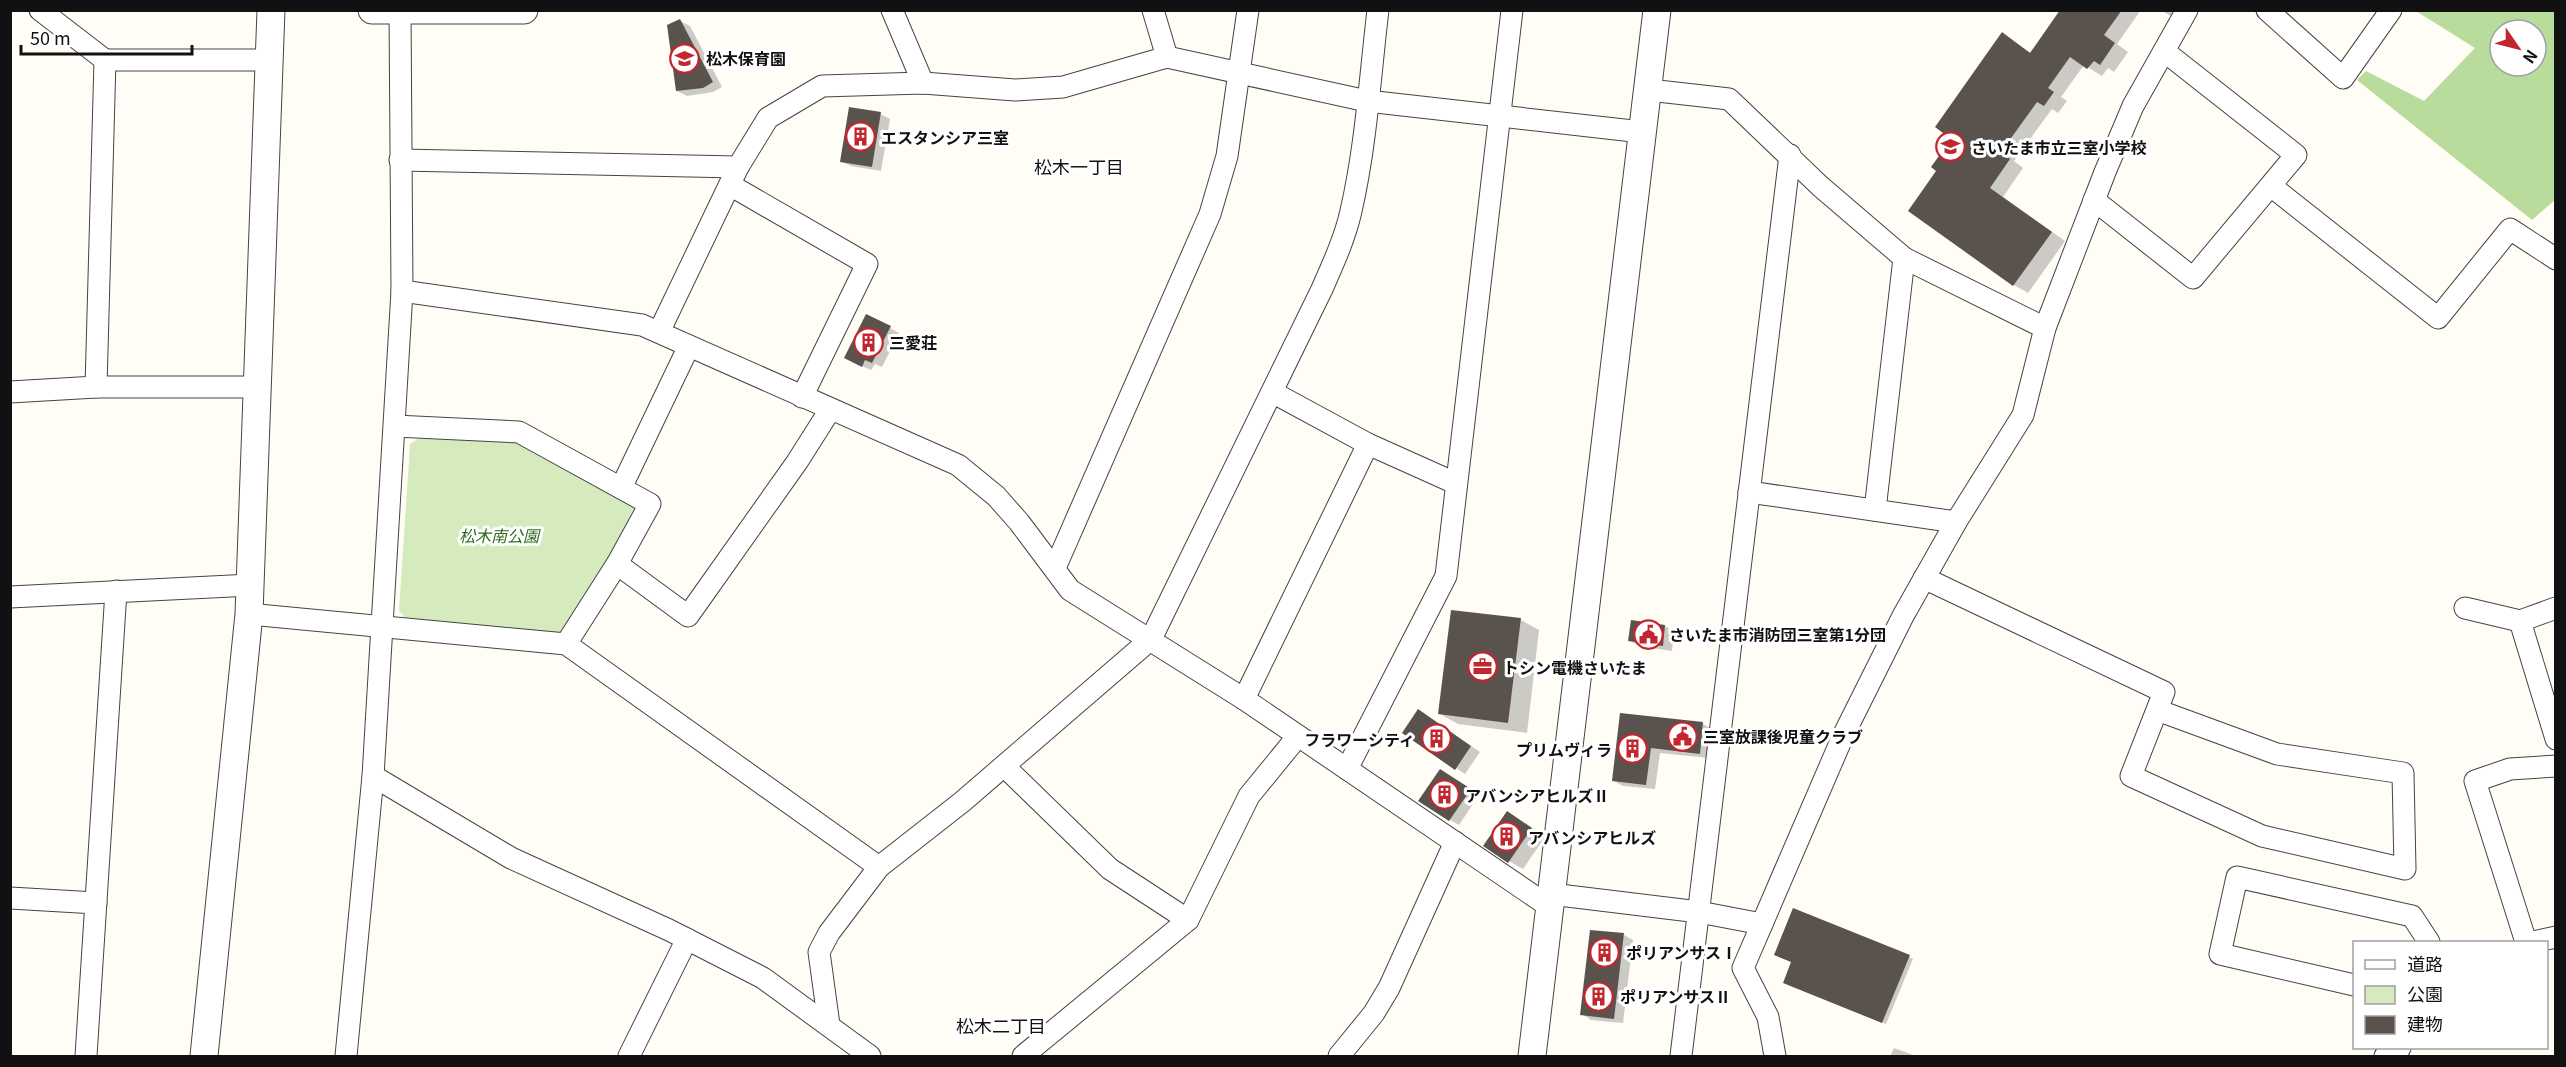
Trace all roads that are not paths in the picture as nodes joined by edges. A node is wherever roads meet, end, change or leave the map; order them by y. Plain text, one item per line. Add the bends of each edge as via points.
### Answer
1 (40, 10) edge
2 (271, 10) edge
3 (372, 10) edge
4 (524, 10) edge
5 (892, 10) edge
6 (1153, 10) edge
7 (1248, 10) edge
8 (1378, 10) edge
9 (1512, 10) edge
10 (1657, 10) edge
11 (2187, 10) edge
12 (2266, 10) edge
13 (2391, 10) edge
14 (399, 11) edge
15 (2164, 51) junction
16 (1167, 57) junction
17 (105, 60) junction
18 (268, 60) junction
19 (1239, 73) junction
20 (923, 83) junction
21 (1649, 90) junction
22 (1368, 101) junction
23 (1499, 117) junction
24 (1642, 132) junction
25 (1790, 155) junction
26 (400, 160) junction
27 (734, 176) junction
28 (2271, 186) junction
29 (2094, 200) junction
30 (1904, 258) junction
31 (2556, 259) edge
32 (402, 291) junction
33 (2045, 328) junction
34 (658, 333) junction
35 (689, 346) junction
36 (96, 387) junction
37 (259, 387) junction
38 (10, 392) edge
39 (1272, 392) junction
40 (802, 397) junction
41 (830, 410) junction
42 (395, 426) junction
43 (1368, 444) junction
44 (1455, 483) junction
45 (621, 488) junction
46 (1749, 492) junction
47 (1875, 510) junction
48 (1956, 522) junction
49 (617, 564) junction
50 (1055, 568) junction
51 (1924, 578) junction
52 (250, 585) junction
53 (116, 591) junction
54 (10, 597) edge
55 (2465, 608) dead end
56 (2556, 608) edge
57 (249, 614) junction
58 (2520, 621) junction
59 (384, 627) junction
60 (1151, 639) junction
61 (566, 645) junction
62 (1244, 699) junction
63 (2157, 710) junction
64 (1298, 736) junction
65 (2556, 739) edge
66 (1004, 766) junction
67 (2556, 766) edge
68 (1347, 769) junction
69 (373, 776) junction
70 (1455, 842) junction
71 (879, 867) junction
72 (10, 898) edge
73 (1551, 901) junction
74 (96, 903) junction
75 (1699, 912) junction
76 (1188, 920) junction
77 (1762, 924) junction
78 (2556, 937) edge
79 (687, 939) junction
80 (2428, 941) edge
81 (2526, 941) edge
82 (2538, 941) edge
83 (2353, 985) edge
84 (829, 1025) junction
85 (86, 1056) edge
86 (204, 1056) edge
87 (346, 1056) edge
88 (629, 1056) edge
89 (870, 1056) edge
90 (1023, 1056) edge
91 (1339, 1056) edge
92 (1532, 1056) edge
93 (1681, 1056) edge
94 (1775, 1056) edge

1 - 17 street
2 - 18 street
3 - 14 street
4 - 14 street
5 - 20 street
6 - 16 street
7 - 19 street
8 - 22 street
9 - 23 street
10 - 21 street
11 - 15 street
12 - 13 street via 2343,78
14 - 26 street
15 - 28 street via 2296,155
15 - 29 street via 2133,105
16 - 19 street
16 - 20 street via 1063,87 1015,90
17 - 18 street
17 - 36 street
18 - 37 street
19 - 22 street
19 - 50 street via 1227,156 1210,214
20 - 27 street via 822,86 768,118
21 - 24 street
21 - 25 street via 1729,99
22 - 23 street
22 - 39 street via 1350,214 1322,289
23 - 24 street
23 - 44 street
24 - 73 street
25 - 30 street
25 - 46 street
26 - 27 street
26 - 32 street
27 - 34 street
27 - 40 street via 867,264
28 - 29 street via 2193,278
28 - 31 street via 2438,318 2510,230
29 - 33 street
30 - 33 street
30 - 47 street
32 - 34 street via 642,325
32 - 42 street
33 - 48 street via 2023,415
34 - 35 street
35 - 40 street
35 - 45 street
36 - 37 street
36 - 38 street
37 - 52 street
39 - 43 street
39 - 60 street
40 - 41 street
41 - 49 street via 688,616
41 - 50 street via 941,456 972,474 1012,513
42 - 45 street via 519,432
42 - 59 street
43 - 44 street
43 - 62 street
44 - 68 street via 1446,576
45 - 49 street via 650,504
46 - 47 street
46 - 75 street
47 - 48 street
48 - 51 street
49 - 61 street
50 - 60 street via 1070,590
51 - 63 street via 2164,692
51 - 77 street via 1843,736
52 - 53 street
52 - 57 street
53 - 54 street
53 - 74 street
55 - 58 street
56 - 58 street
57 - 59 street
57 - 86 street
58 - 65 street
59 - 61 street
59 - 69 street
60 - 62 street
60 - 66 street
61 - 71 street
62 - 64 street
63 - 63 street via 2277,754 2403,772 2405,869 2262,836 2131,776
64 - 68 street
64 - 76 street via 1249,796
66 - 71 street
66 - 76 street via 1110,869
67 - 81 street via 2510,769 2475,781
68 - 70 street
69 - 79 street via 511,858
69 - 87 street
70 - 73 street
70 - 91 street via 1389,988
71 - 84 street via 828,933 819,952
72 - 74 street
73 - 75 street
73 - 92 street
74 - 85 street
75 - 77 street
75 - 93 street
76 - 90 street
77 - 94 street via 1743,968 1768,1017
78 - 82 street
79 - 84 street via 763,978
79 - 88 street
80 - 83 street via 2412,916 2237,877 2220,954
84 - 89 street

